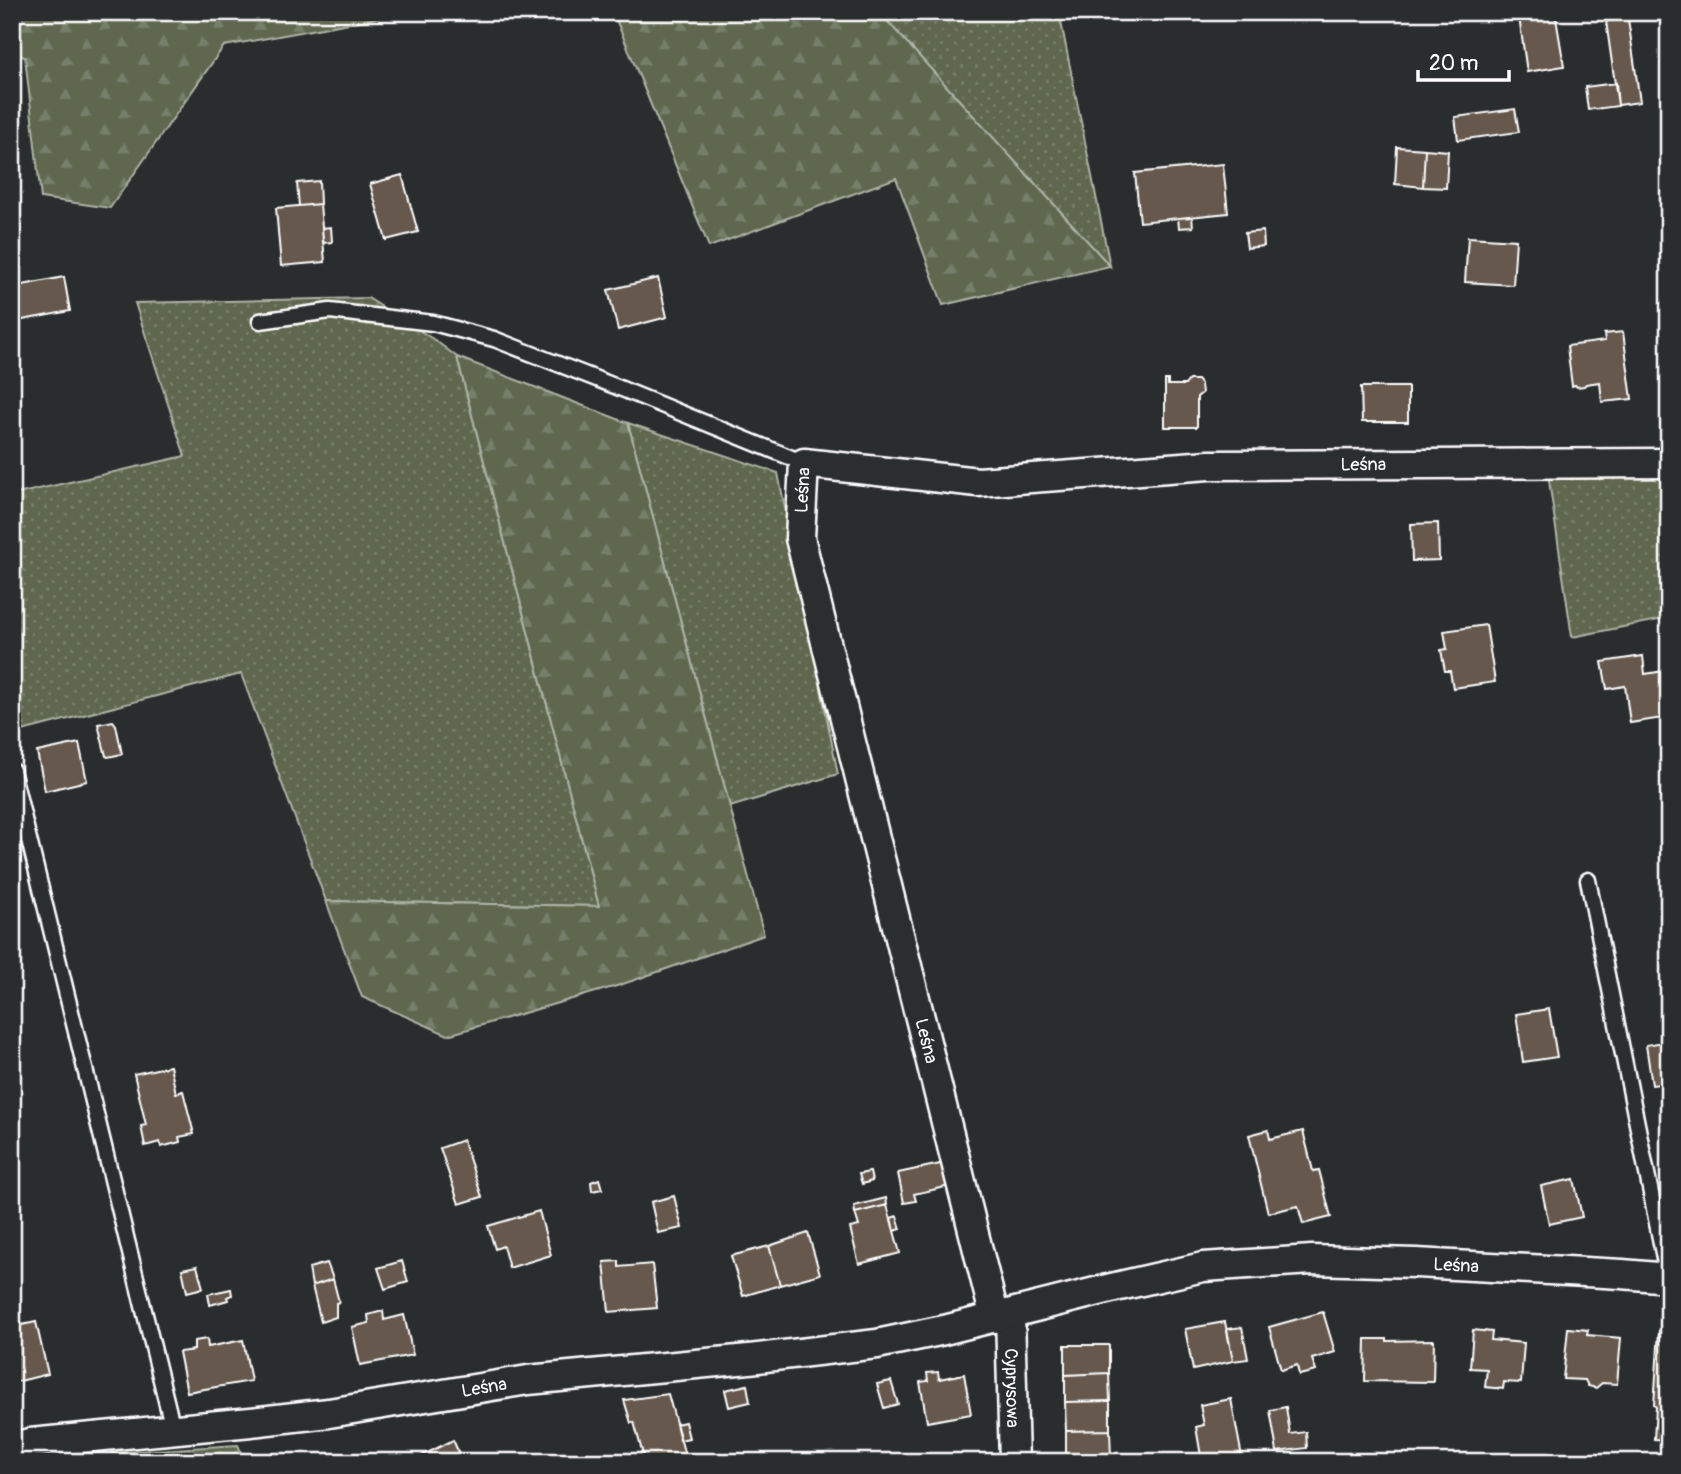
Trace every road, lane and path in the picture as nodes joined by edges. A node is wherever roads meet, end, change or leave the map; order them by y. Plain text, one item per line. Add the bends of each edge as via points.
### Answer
1 (260, 321) dead end
2 (804, 463) junction
3 (1669, 463) edge
4 (12, 770) edge
5 (1588, 880) dead end
6 (1669, 1278) edge
7 (1002, 1316) junction
8 (173, 1429) junction
9 (12, 1447) edge
10 (1014, 1462) edge

1 - 2 lane via 330,311 433,323 494,339
2 - 3 street, Leśna via 978,482 1209,465
2 - 7 street, Leśna via 800,538
4 - 8 lane
5 - 6 lane
6 - 7 street, Leśna via 1312,1260 1203,1267
7 - 8 street, Leśna via 877,1344 528,1380 329,1413
7 - 10 street, Cyprysowa
8 - 9 street, Leśna

